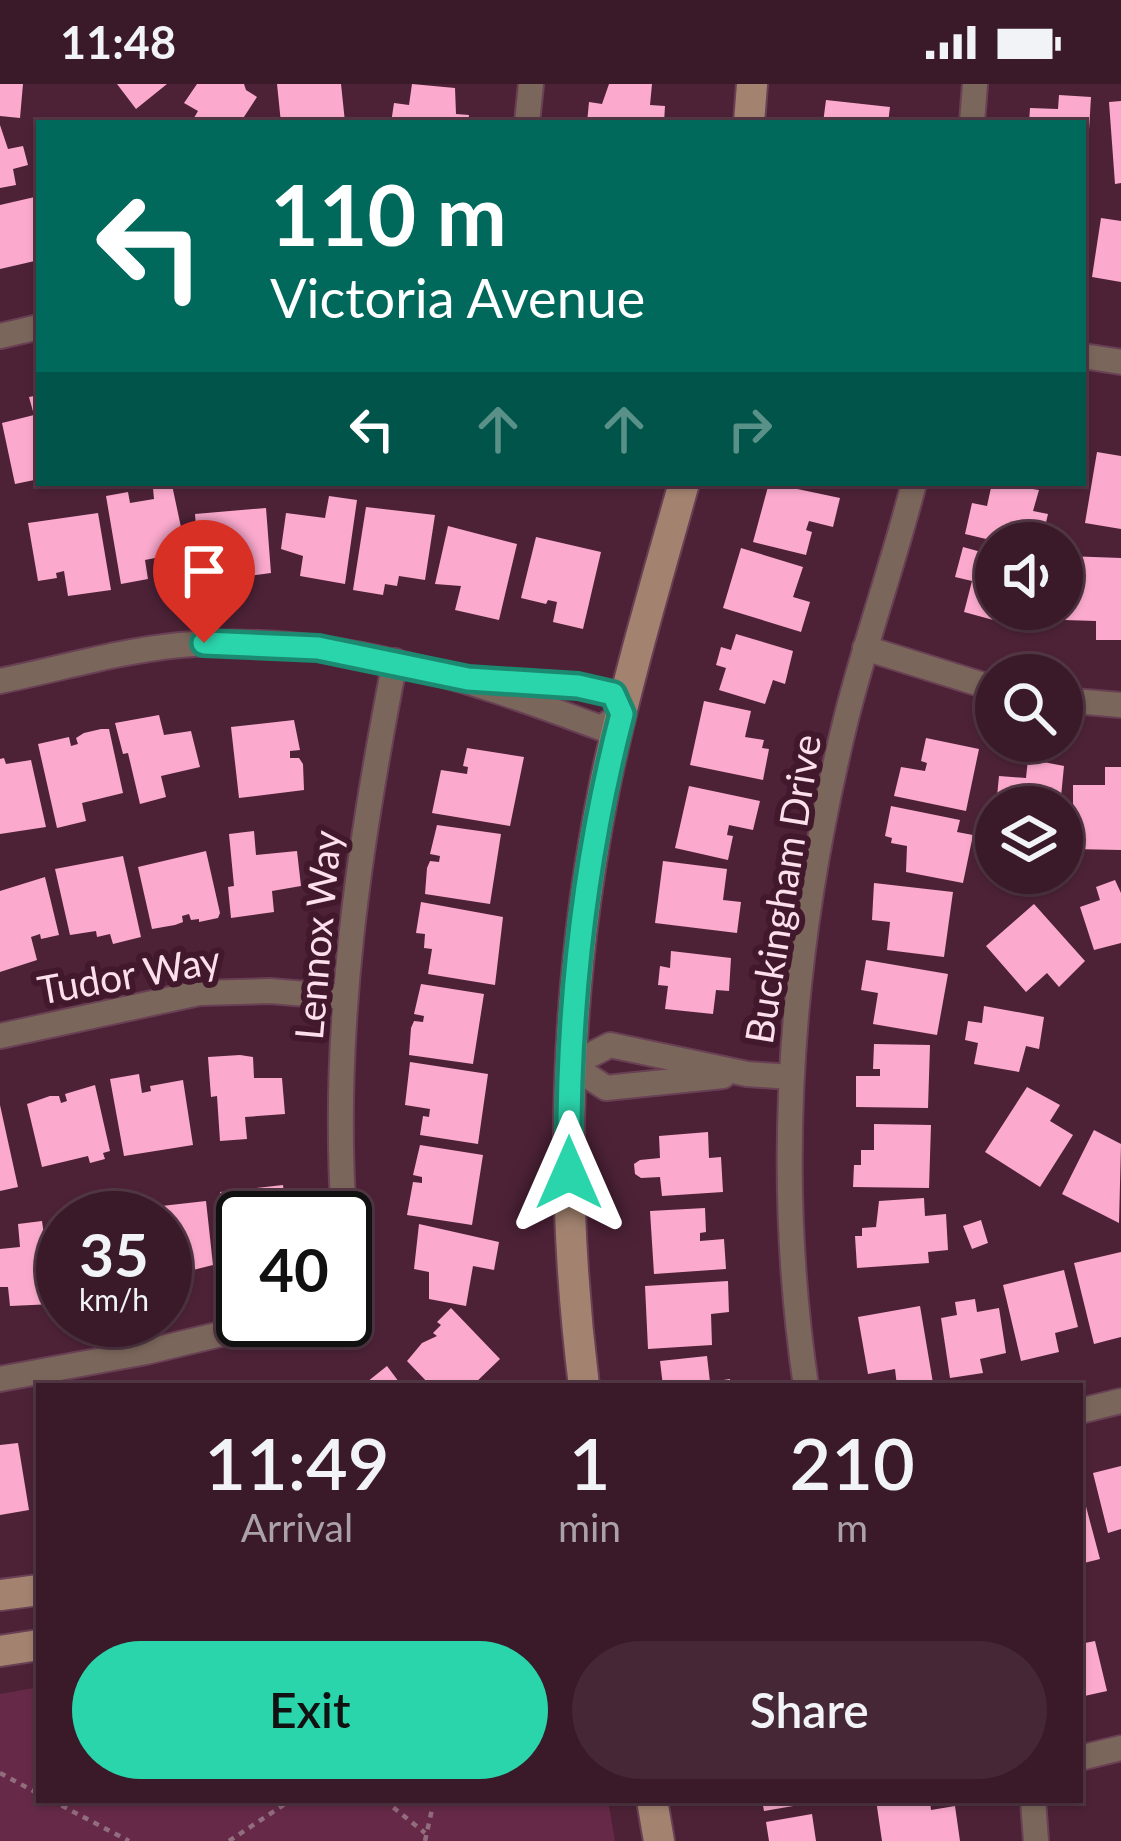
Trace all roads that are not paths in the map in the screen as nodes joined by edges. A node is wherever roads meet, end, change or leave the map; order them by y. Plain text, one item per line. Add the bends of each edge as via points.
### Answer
1 (531, 84) edge
2 (752, 84) edge
3 (975, 84) edge
4 (527, 120) edge
5 (749, 120) edge
6 (972, 120) edge
7 (36, 328) edge
8 (0, 336) edge
9 (1086, 356) edge
10 (1121, 362) edge
11 (683, 486) edge
12 (913, 486) edge
13 (865, 649) junction
14 (395, 661) junction
15 (0, 681) edge
16 (975, 683) edge
17 (1083, 702) edge
18 (1121, 705) edge
19 (622, 714) junction
20 (343, 997) junction
21 (0, 1036) edge
22 (571, 1065) junction
23 (747, 1074) junction
24 (791, 1077) junction
25 (343, 1191) edge
26 (216, 1335) edge
27 (0, 1379) edge
28 (584, 1383) edge
29 (806, 1383) edge
30 (1121, 1401) edge
31 (1083, 1410) edge
32 (36, 1589) edge
33 (0, 1595) edge
34 (36, 1645) edge
35 (0, 1651) edge
36 (1121, 1748) edge
37 (1083, 1757) edge
38 (653, 1803) edge
39 (1034, 1803) edge
40 (659, 1841) edge
41 (1036, 1841) edge

1 - 4 street
2 - 5 street
3 - 6 street
7 - 8 street
9 - 10 street
11 - 19 street
12 - 13 street, Buckingham Drive
13 - 16 street
13 - 24 street, Buckingham Drive via 818,851
14 - 15 street via 294,645 204,643
14 - 19 street via 601,728
14 - 20 street, Lennox Way
17 - 18 street
19 - 22 street via 589,879
20 - 21 street, Tudor Way via 200,993
20 - 25 street, Lennox Way
22 - 23 street via 607,1088
22 - 23 street via 610,1045
22 - 28 street via 569,1198
23 - 24 street
24 - 29 street, Buckingham Drive via 789,1200
26 - 27 street
30 - 31 street
32 - 33 street
34 - 35 street
36 - 37 street
38 - 40 street
39 - 41 street

